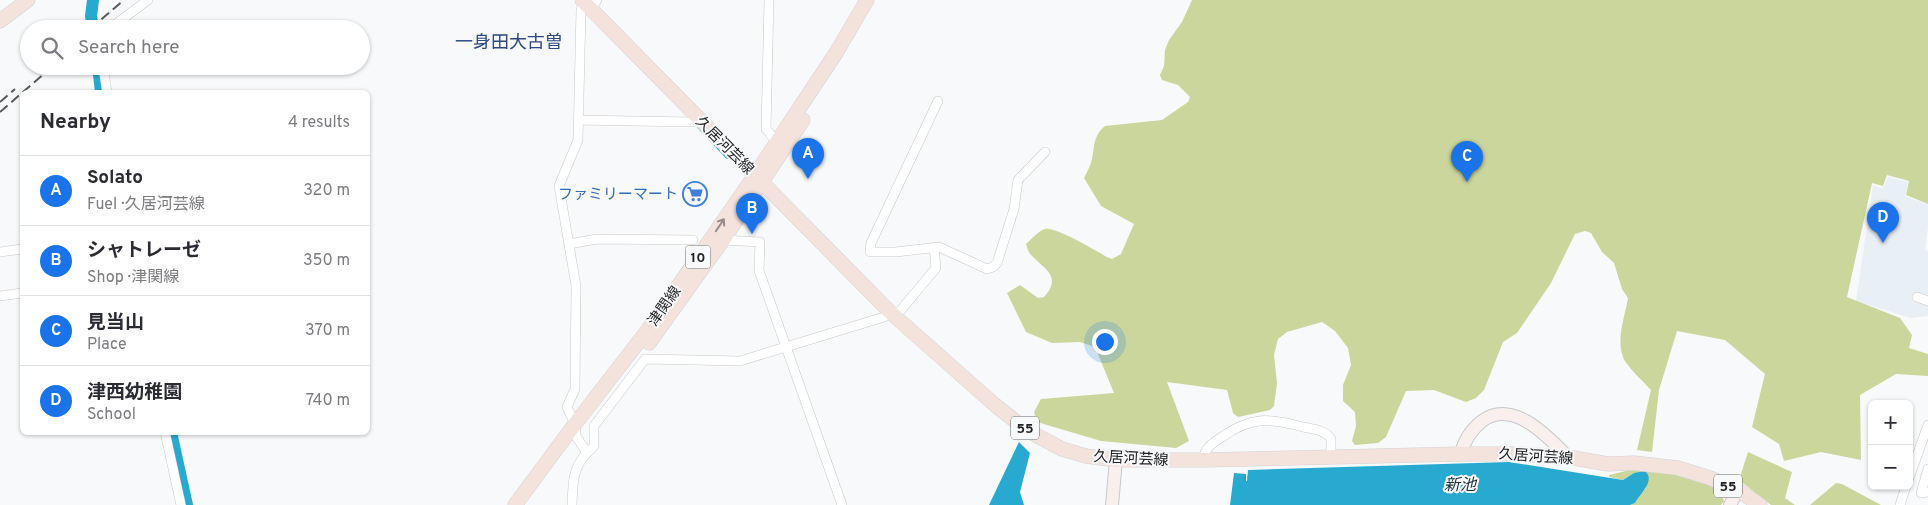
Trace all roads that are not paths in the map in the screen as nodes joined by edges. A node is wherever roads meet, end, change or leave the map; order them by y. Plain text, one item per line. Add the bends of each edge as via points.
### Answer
1 (28, 0) edge
2 (148, 0) edge
3 (769, 0) edge
4 (867, 0) edge
5 (877, 0) edge
6 (586, 4) edge
7 (121, 20) edge
8 (0, 21) edge
9 (104, 75) edge
10 (107, 90) edge
11 (938, 101) dead end
12 (578, 120) junction
13 (695, 121) junction
14 (776, 142) junction
15 (1045, 152) dead end
16 (758, 178) junction
17 (693, 240) dead end
18 (723, 240) junction
19 (569, 244) junction
20 (934, 247) junction
21 (20, 249) edge
22 (0, 252) edge
23 (20, 294) edge
24 (0, 296) edge
25 (1917, 297) dead end
26 (1928, 301) edge
27 (892, 315) junction
28 (785, 347) junction
29 (1928, 425) edge
30 (575, 430) junction
31 (166, 435) edge
32 (587, 453) junction
33 (1461, 454) junction
34 (1331, 458) junction
35 (1568, 458) junction
36 (1116, 460) junction
37 (1203, 460) junction
38 (1913, 467) edge
39 (1928, 469) edge
40 (1738, 490) junction
41 (1905, 490) edge
42 (1928, 492) edge
43 (181, 505) edge
44 (515, 505) edge
45 (527, 505) edge
46 (572, 505) edge
47 (842, 505) edge
48 (1112, 505) edge
49 (1730, 505) edge
50 (1760, 505) edge
51 (1900, 505) edge

1 - 8 main road
2 - 7 street
3 - 14 street via 766,129
4 - 14 main road, 津関線 / 10
5 - 16 main road, 津関線 / 10 via 843,58
6 - 12 street
6 - 13 main road, 久居河芸線 / 55
9 - 10 street
11 - 20 street via 868,253
12 - 13 street
12 - 19 street via 578,140 559,186
13 - 16 main road, 久居河芸線 / 55
14 - 16 main road, 津関線 / 10
15 - 20 street via 1018,180 1014,209 993,267 987,269
16 - 18 main road, 津関線 / 10
16 - 27 main road, 久居河芸線 / 55
30 -> 16 main road, 津関線 / 10
17 - 19 street via 598,239
18 - 28 street via 760,242 760,271
18 - 30 main road, 津関線 / 10 via 656,335
19 - 30 street via 577,314 575,389 567,407
20 - 27 street via 936,268
21 - 22 street
23 - 24 street
25 - 26 street
27 - 28 street
27 - 36 main road, 久居河芸線 / 55 via 1028,431 1062,449
28 - 32 street via 740,361 645,359 594,426 594,446
28 - 47 street
29 - 38 street
30 - 32 street
30 - 44 main road, 津関線 / 10
30 - 45 main road, 津関線 / 10
31 - 43 street
32 - 46 street via 573,479
33 - 34 main road, 久居河芸線 / 55
33 - 35 main road, 久居河芸線 / 55
33 - 35 street via 1468,436 1479,424 1503,414 1527,422
34 - 37 main road, 久居河芸線 / 55
34 - 37 street via 1331,439 1324,433 1263,420 1234,428 1208,447
35 - 40 main road, 久居河芸線 / 55 via 1678,468
36 - 37 main road, 久居河芸線 / 55
36 - 48 street
39 - 42 street via 1921,492
40 - 49 street
40 - 50 main road, 久居河芸線 / 55
41 - 51 street

